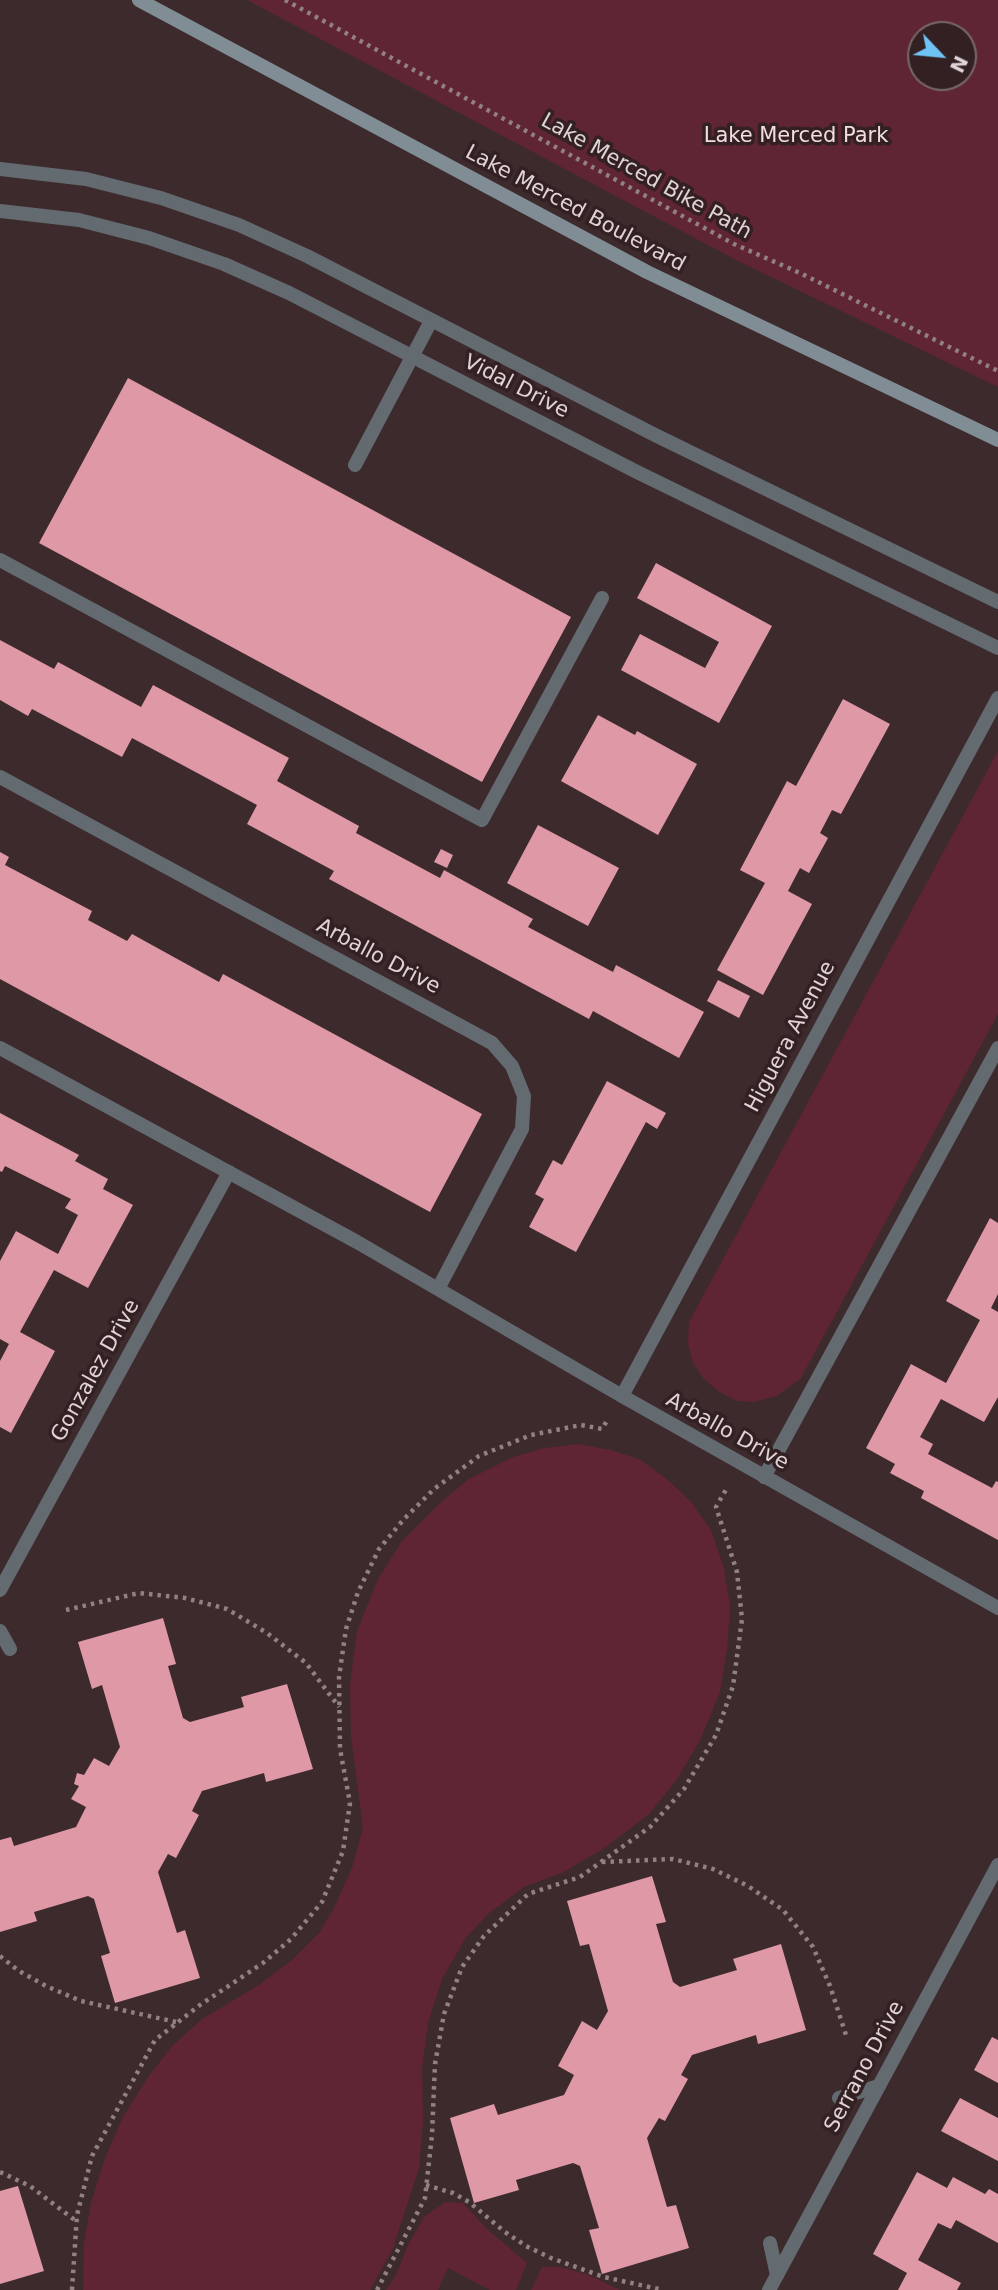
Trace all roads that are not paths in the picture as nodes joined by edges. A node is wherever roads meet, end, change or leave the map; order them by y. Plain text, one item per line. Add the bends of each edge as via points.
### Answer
1 (139, 0) edge
2 (0, 169) edge
3 (0, 211) edge
4 (431, 321) junction
5 (412, 358) junction
6 (998, 440) edge
7 (355, 464) dead end
8 (0, 560) edge
9 (602, 598) dead end
10 (998, 602) edge
11 (998, 648) edge
12 (998, 698) edge
13 (0, 777) edge
14 (0, 1048) edge
15 (998, 1048) edge
16 (229, 1172) junction
17 (438, 1289) junction
18 (622, 1396) junction
19 (764, 1477) junction
20 (0, 1590) edge
21 (998, 1608) edge
22 (0, 1631) edge
23 (10, 1649) dead end
24 (998, 1864) edge
25 (879, 2086) junction
26 (839, 2098) dead end
27 (770, 2244) dead end
28 (777, 2274) junction
29 (769, 2290) edge

1 - 6 main road, Lake Merced Boulevard via 647,272
2 - 4 street, Vidal Drive via 86,179 226,220 307,256
3 - 5 street, Vidal Drive via 79,220 224,264
4 - 5 street
4 - 10 street, Vidal Drive
5 - 7 street
5 - 11 street, Vidal Drive
8 - 9 street via 482,820
12 - 18 street, Higuera Avenue
13 - 17 street, Arballo Drive via 492,1042 512,1066 524,1096 522,1129
14 - 16 street, Arballo Drive
15 - 19 street
16 - 17 street, Arballo Drive
16 - 20 street, Gonzalez Drive
17 - 18 street, Arballo Drive
18 - 19 street, Arballo Drive
19 - 21 street, Arballo Drive
22 - 23 street
24 - 25 street, Serrano Drive
25 - 26 street
25 - 28 street, Serrano Drive
27 - 28 street
28 - 29 street, Serrano Drive

